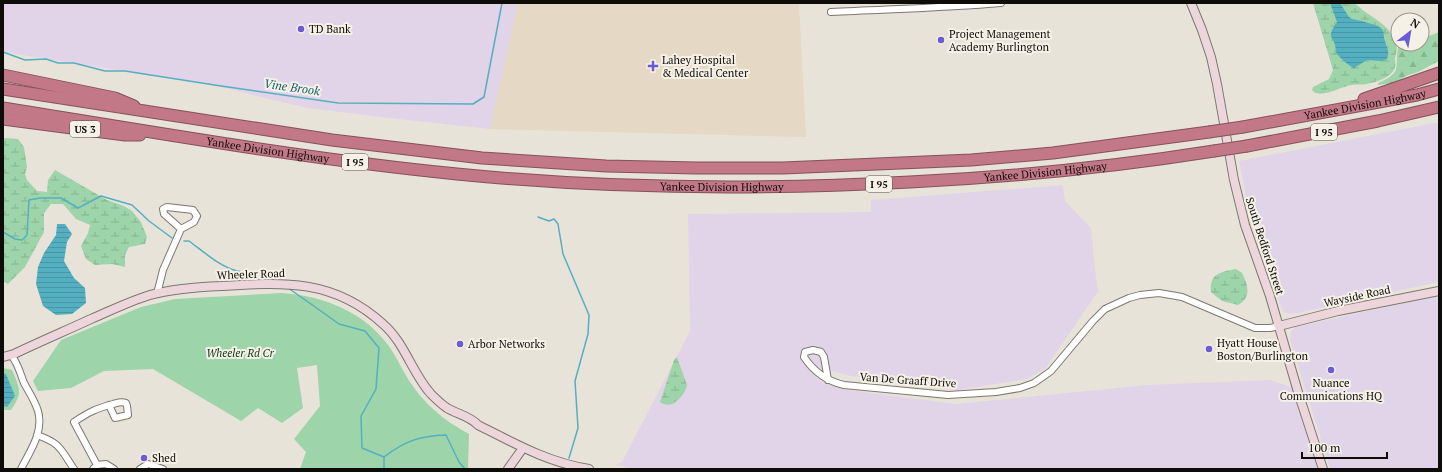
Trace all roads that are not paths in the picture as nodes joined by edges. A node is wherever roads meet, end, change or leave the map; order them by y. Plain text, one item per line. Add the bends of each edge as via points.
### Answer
1 (1001, 3) edge
2 (1192, 3) edge
3 (831, 12) dead end
4 (1439, 73) edge
5 (3, 76) edge
6 (3, 89) edge
7 (1439, 89) edge
8 (1439, 107) edge
9 (3, 108) edge
10 (1324, 112) junction
11 (154, 113) junction
12 (1439, 115) edge
13 (1400, 116) junction
14 (3, 119) edge
15 (3, 124) edge
16 (46, 125) junction
17 (168, 134) junction
18 (181, 230) junction
19 (1439, 291) edge
20 (157, 294) junction
21 (1279, 326) junction
22 (7, 356) edge
23 (828, 380) junction
24 (110, 405) dead end
25 (37, 435) junction
26 (523, 448) junction
27 (95, 467) edge
28 (21, 469) edge
29 (74, 469) edge
30 (114, 469) edge
31 (140, 469) edge
32 (163, 469) edge
33 (508, 469) edge
34 (590, 469) edge
35 (1324, 469) edge

1 - 3 street
2 - 21 main road, South Bedford Street via 1211,57 1245,225
4 - 10 highway
5 - 11 highway via 114,98
6 - 11 highway, Yankee Division Highway / I 95
7 - 10 highway, Yankee Division Highway / I 95
8 - 13 highway, Yankee Division Highway / I 95
9 - 17 highway, Yankee Division Highway / I 95
10 - 11 highway, Yankee Division Highway / I 95, bridge via 1209,132 1060,152 971,160 835,166 696,168 606,166 482,158 332,140
12 - 13 highway
13 - 17 highway, Yankee Division Highway / I 95, bridge via 1248,146 1099,166 1021,175 786,187 652,187 460,174 309,156
14 - 16 highway, US 3
15 - 16 highway
16 - 17 highway, US 3 via 125,135
18 - 18 street via 194,222 198,216 193,210 167,206 163,209 164,214
18 - 20 street via 163,270
19 - 21 main road, Wayside Road via 1338,311
20 - 22 main road, Wheeler Road via 115,309
20 - 26 main road, Wheeler Road via 206,287 273,283 311,286 340,296 370,314 392,333 424,385 439,402 474,421 478,426
21 - 23 street, Van De Graaff Drive via 1258,329 1182,297 1148,294 1129,298 1102,312 1051,371 1034,383 1020,388 948,395 844,385
21 - 35 main road, South Bedford Street
22 - 25 street via 16,360 38,410 40,426
23 - 23 street, Van De Graaff Drive via 821,352 805,352 804,357 811,368
24 - 27 street via 95,409 74,422
25 - 28 street
25 - 29 street via 59,446
26 - 33 main road
26 - 34 main road, Wheeler Road via 556,462
27 - 30 street via 106,464
31 - 32 street via 148,464

